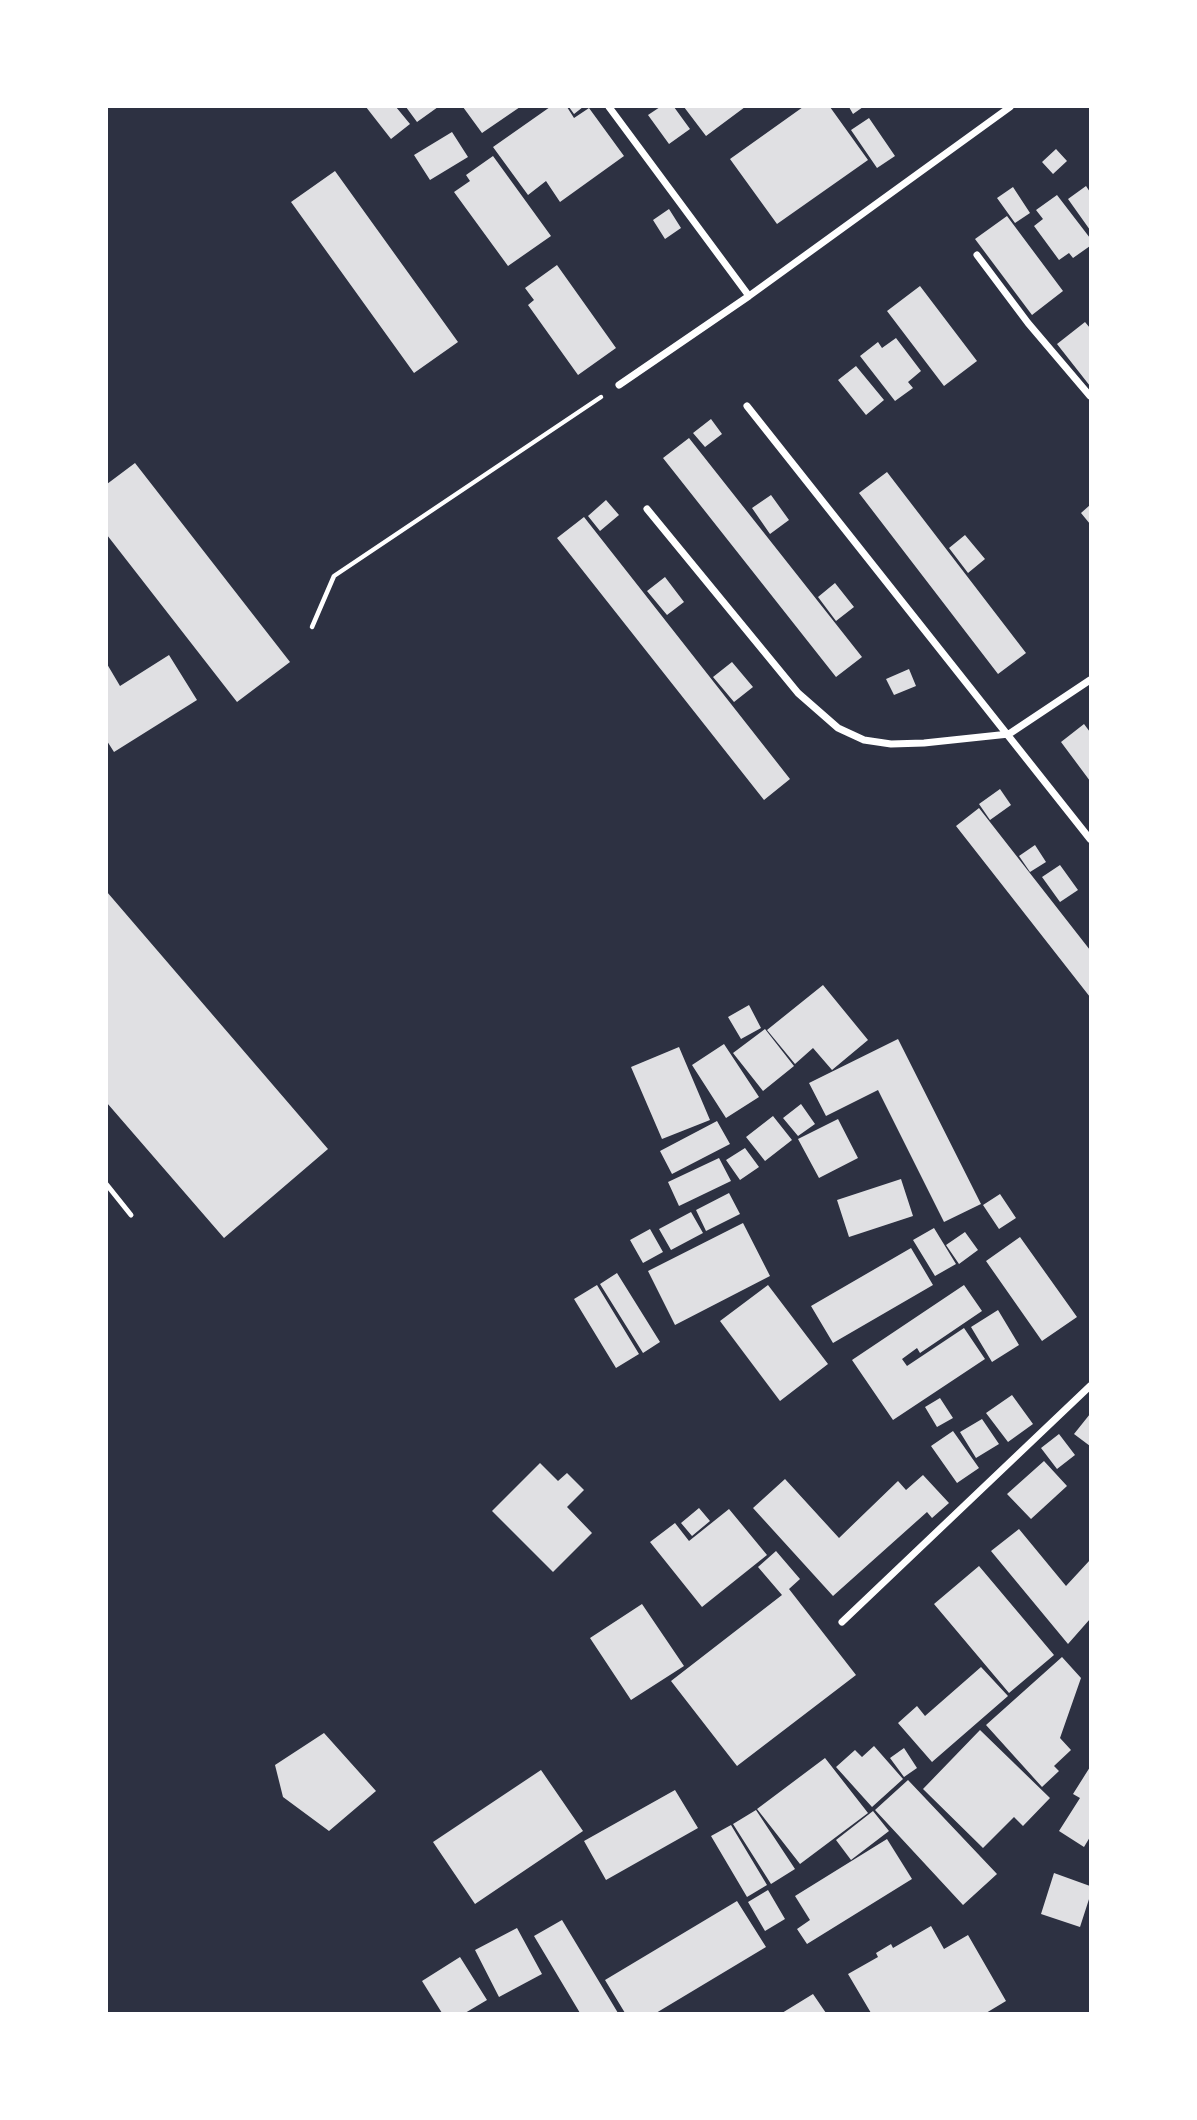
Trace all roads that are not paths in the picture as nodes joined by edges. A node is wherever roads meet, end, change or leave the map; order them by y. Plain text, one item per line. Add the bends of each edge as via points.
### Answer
1 (609, 107) edge
2 (1010, 107) edge
3 (978, 255) dead end
4 (749, 296) junction
5 (620, 385) road end
6 (1090, 396) edge
7 (747, 406) dead end
8 (647, 509) dead end
9 (1090, 680) edge
10 (1009, 734) junction
11 (1090, 839) edge
12 (107, 1185) edge
13 (131, 1215) dead end
14 (1090, 1386) edge
15 (842, 1622) dead end

1 - 4 street
2 - 4 street
3 - 6 street
4 - 5 street
7 - 10 street
8 - 10 street via 798,693 838,728 864,740 891,744
9 - 10 street
10 - 11 street
12 - 13 lane
14 - 15 street

